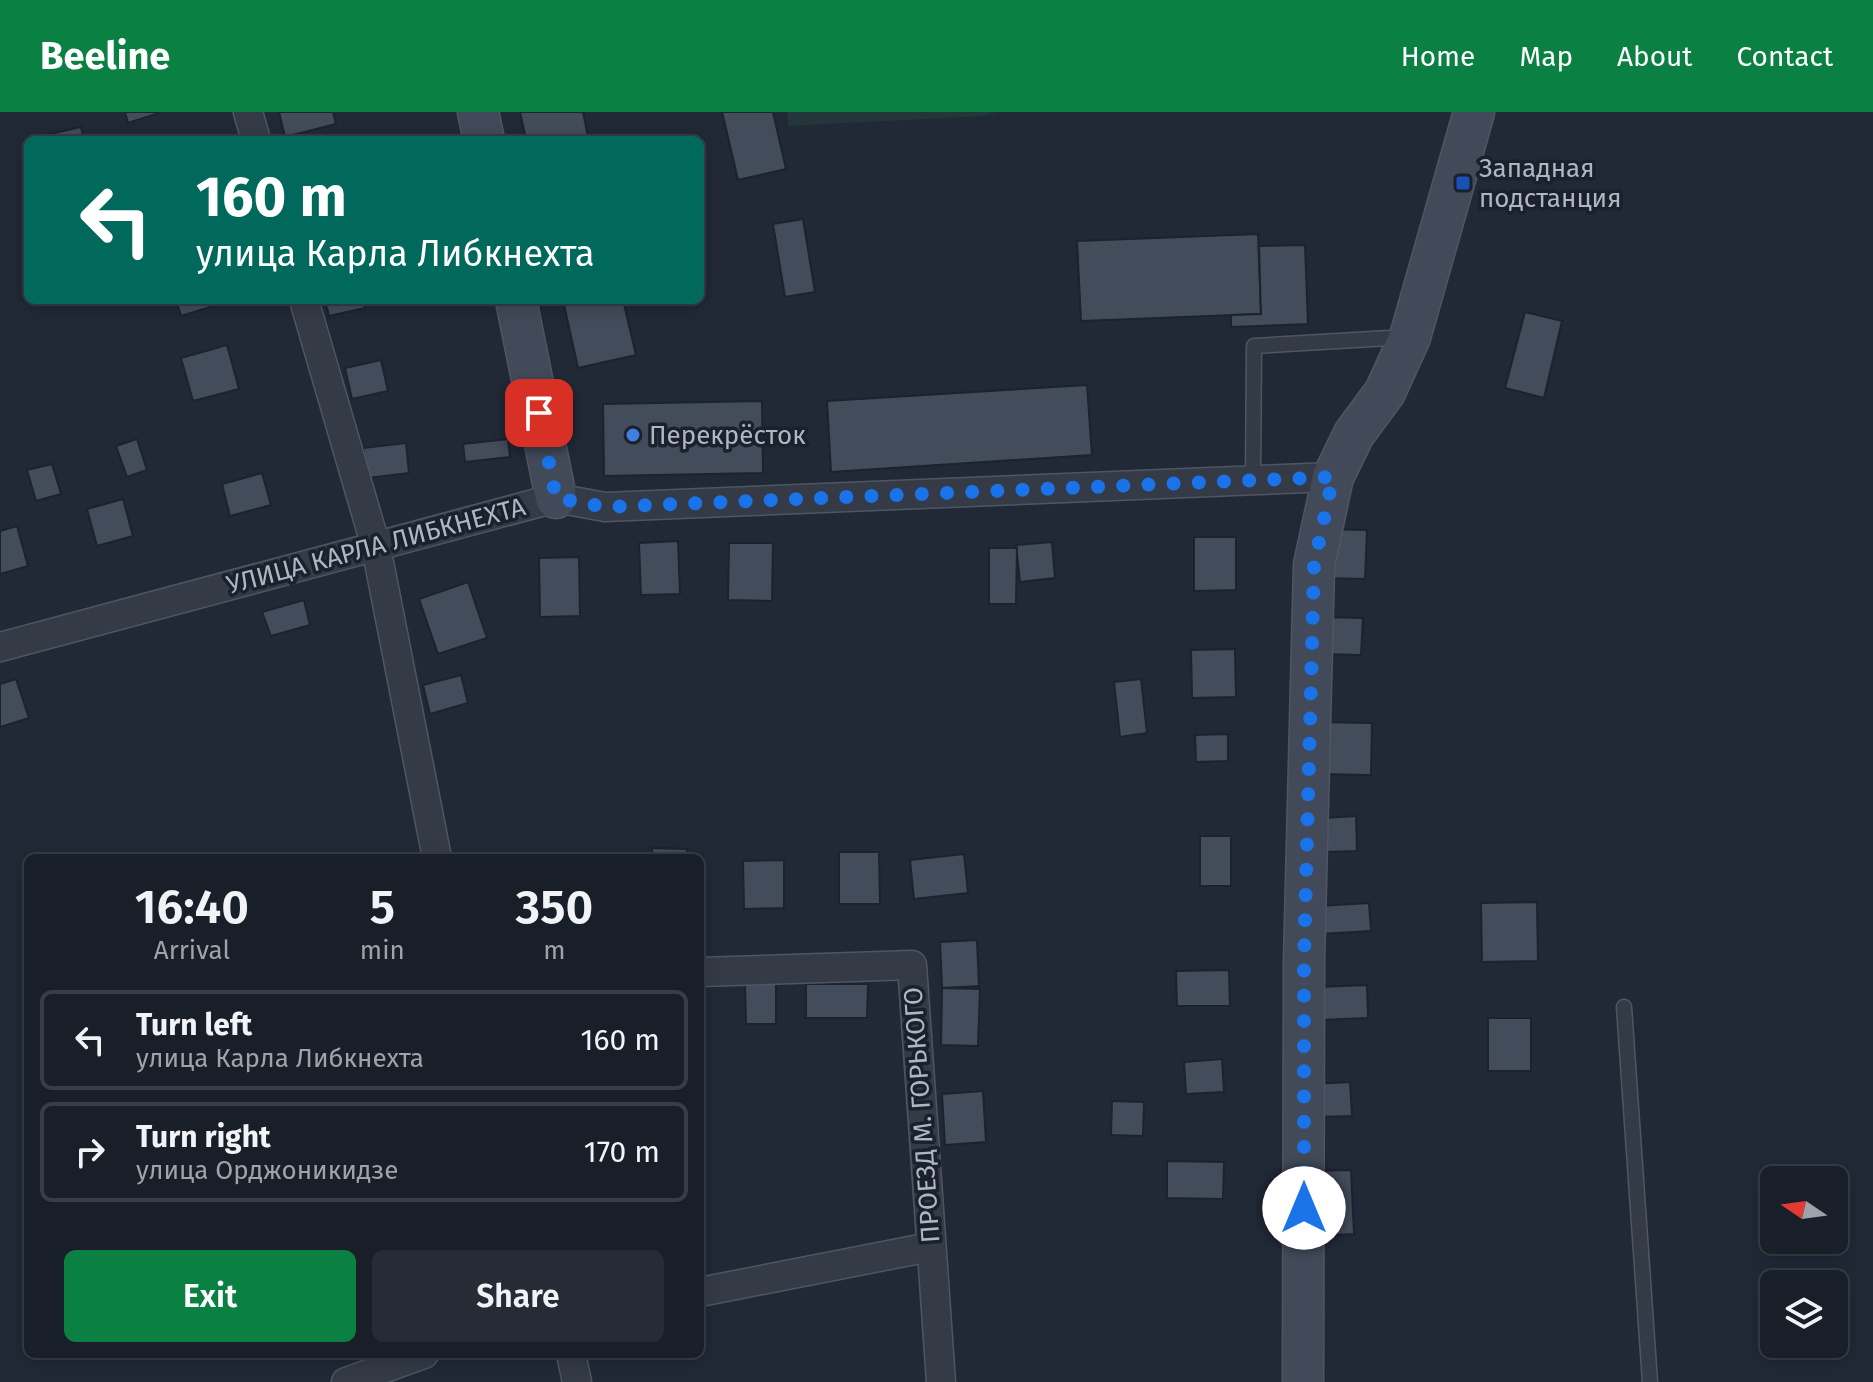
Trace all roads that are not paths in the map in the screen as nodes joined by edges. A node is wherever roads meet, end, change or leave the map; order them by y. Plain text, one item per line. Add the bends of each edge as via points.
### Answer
1 (248, 112) edge
2 (478, 112) edge
3 (1474, 112) edge
4 (255, 136) edge
5 (483, 136) edge
6 (305, 304) edge
7 (517, 304) edge
8 (1410, 337) junction
9 (1333, 477) junction
10 (1253, 480) junction
11 (556, 498) junction
12 (376, 547) junction
13 (0, 647) edge
14 (436, 854) edge
15 (704, 972) edge
16 (1624, 1007) dead end
17 (930, 1247) junction
18 (704, 1291) edge
19 (413, 1358) edge
20 (572, 1358) edge
21 (346, 1382) edge
22 (577, 1382) edge
23 (941, 1382) edge
24 (1303, 1382) edge
25 (1650, 1382) edge

1 - 4 street
2 - 5 street
3 - 8 street
6 - 12 street
7 - 11 street
8 - 9 street via 1385,392 1354,434
8 - 10 lane via 1254,346
9 - 10 street, УЛИЦА КАРЛА ЛИБКНЕХТА
9 - 24 street via 1314,565 1304,961
10 - 11 street, УЛИЦА КАРЛА ЛИБКНЕХТА via 605,507
11 - 12 street, УЛИЦА КАРЛА ЛИБКНЕХТА
12 - 13 street, УЛИЦА КАРЛА ЛИБКНЕХТА
12 - 14 street
15 - 17 street, ПРОЕЗД М. ГОРЬКОГО via 912,965
16 - 25 lane
17 - 18 street
17 - 23 street, ПРОЕЗД М. ГОРЬКОГО
19 - 21 street
20 - 22 street

